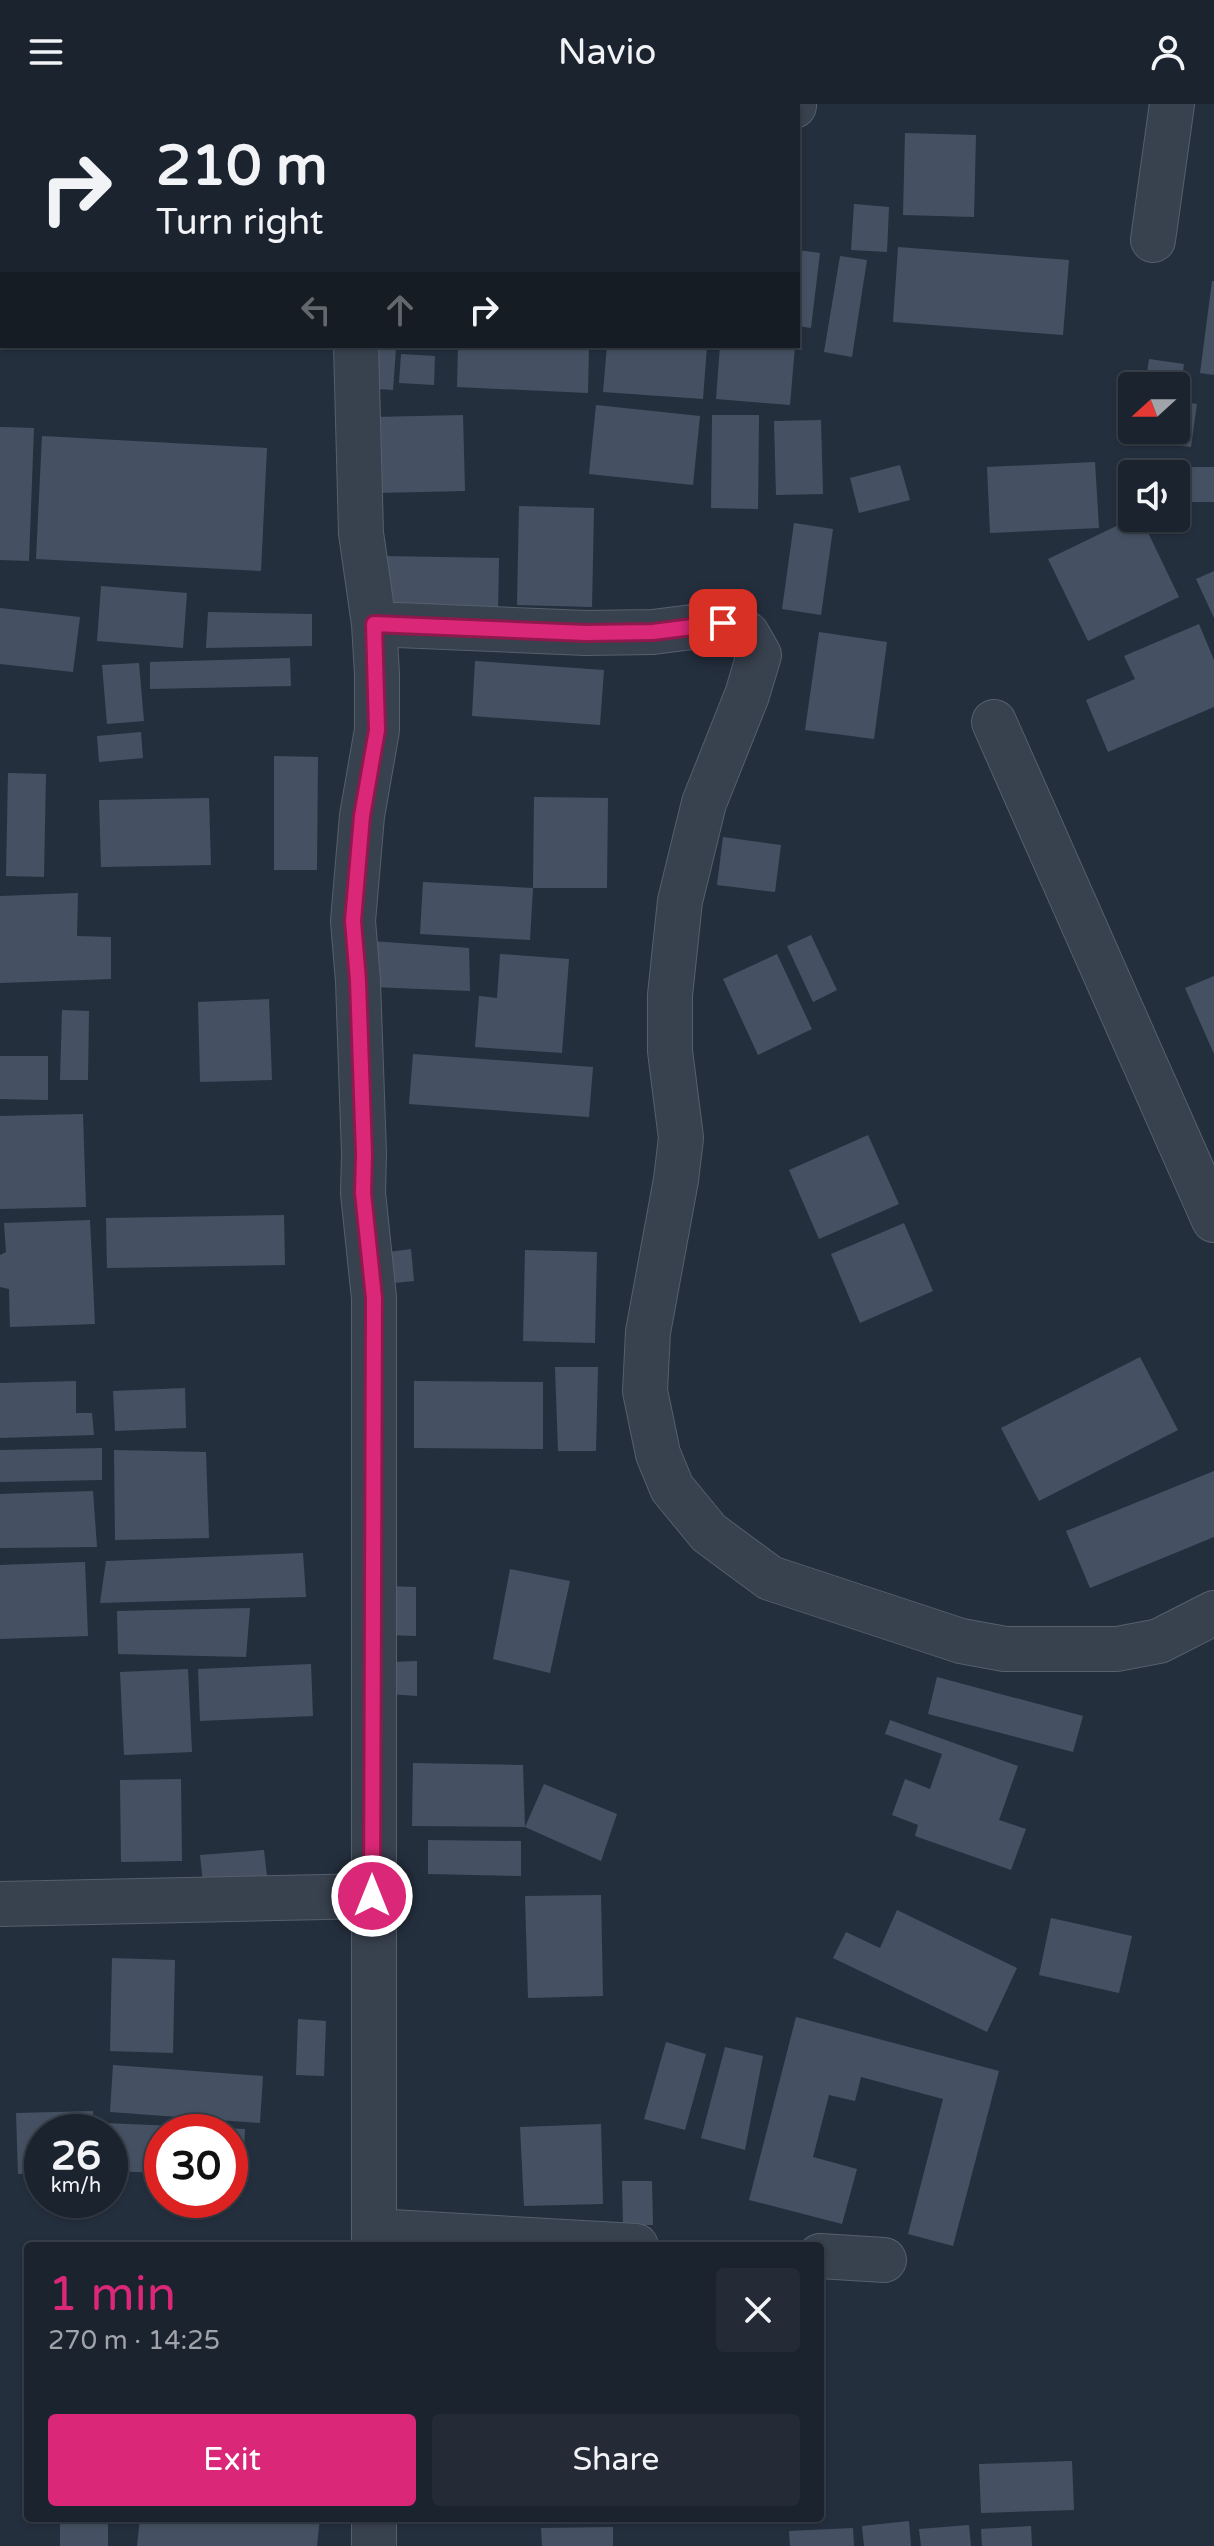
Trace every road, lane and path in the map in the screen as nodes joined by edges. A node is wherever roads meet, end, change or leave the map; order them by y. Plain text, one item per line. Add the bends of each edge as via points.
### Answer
1 (1172, 104) edge
2 (1153, 240) dead end
3 (356, 348) edge
4 (374, 624) junction
5 (994, 722) dead end
6 (1214, 1220) edge
7 (1214, 1613) edge
8 (372, 1896) junction
9 (0, 1904) edge
10 (374, 2239) edge
11 (486, 2242) edge
12 (824, 2256) edge
13 (884, 2260) dead end
14 (374, 2522) edge
15 (374, 2546) edge

1 - 2 street
3 - 4 street via 361,533
4 - 7 street via 586,633 723,623 747,634 759,655 704,803 680,901 670,1051 681,1138 648,1332 645,1391 658,1454 672,1488 709,1533 770,1578 961,1641 1005,1649 1117,1649 1159,1641
4 - 8 street via 377,730 362,816 353,921 363,1193 374,1298
5 - 6 street
8 - 9 street
8 - 10 street
10 - 11 street
12 - 13 street
14 - 15 street

